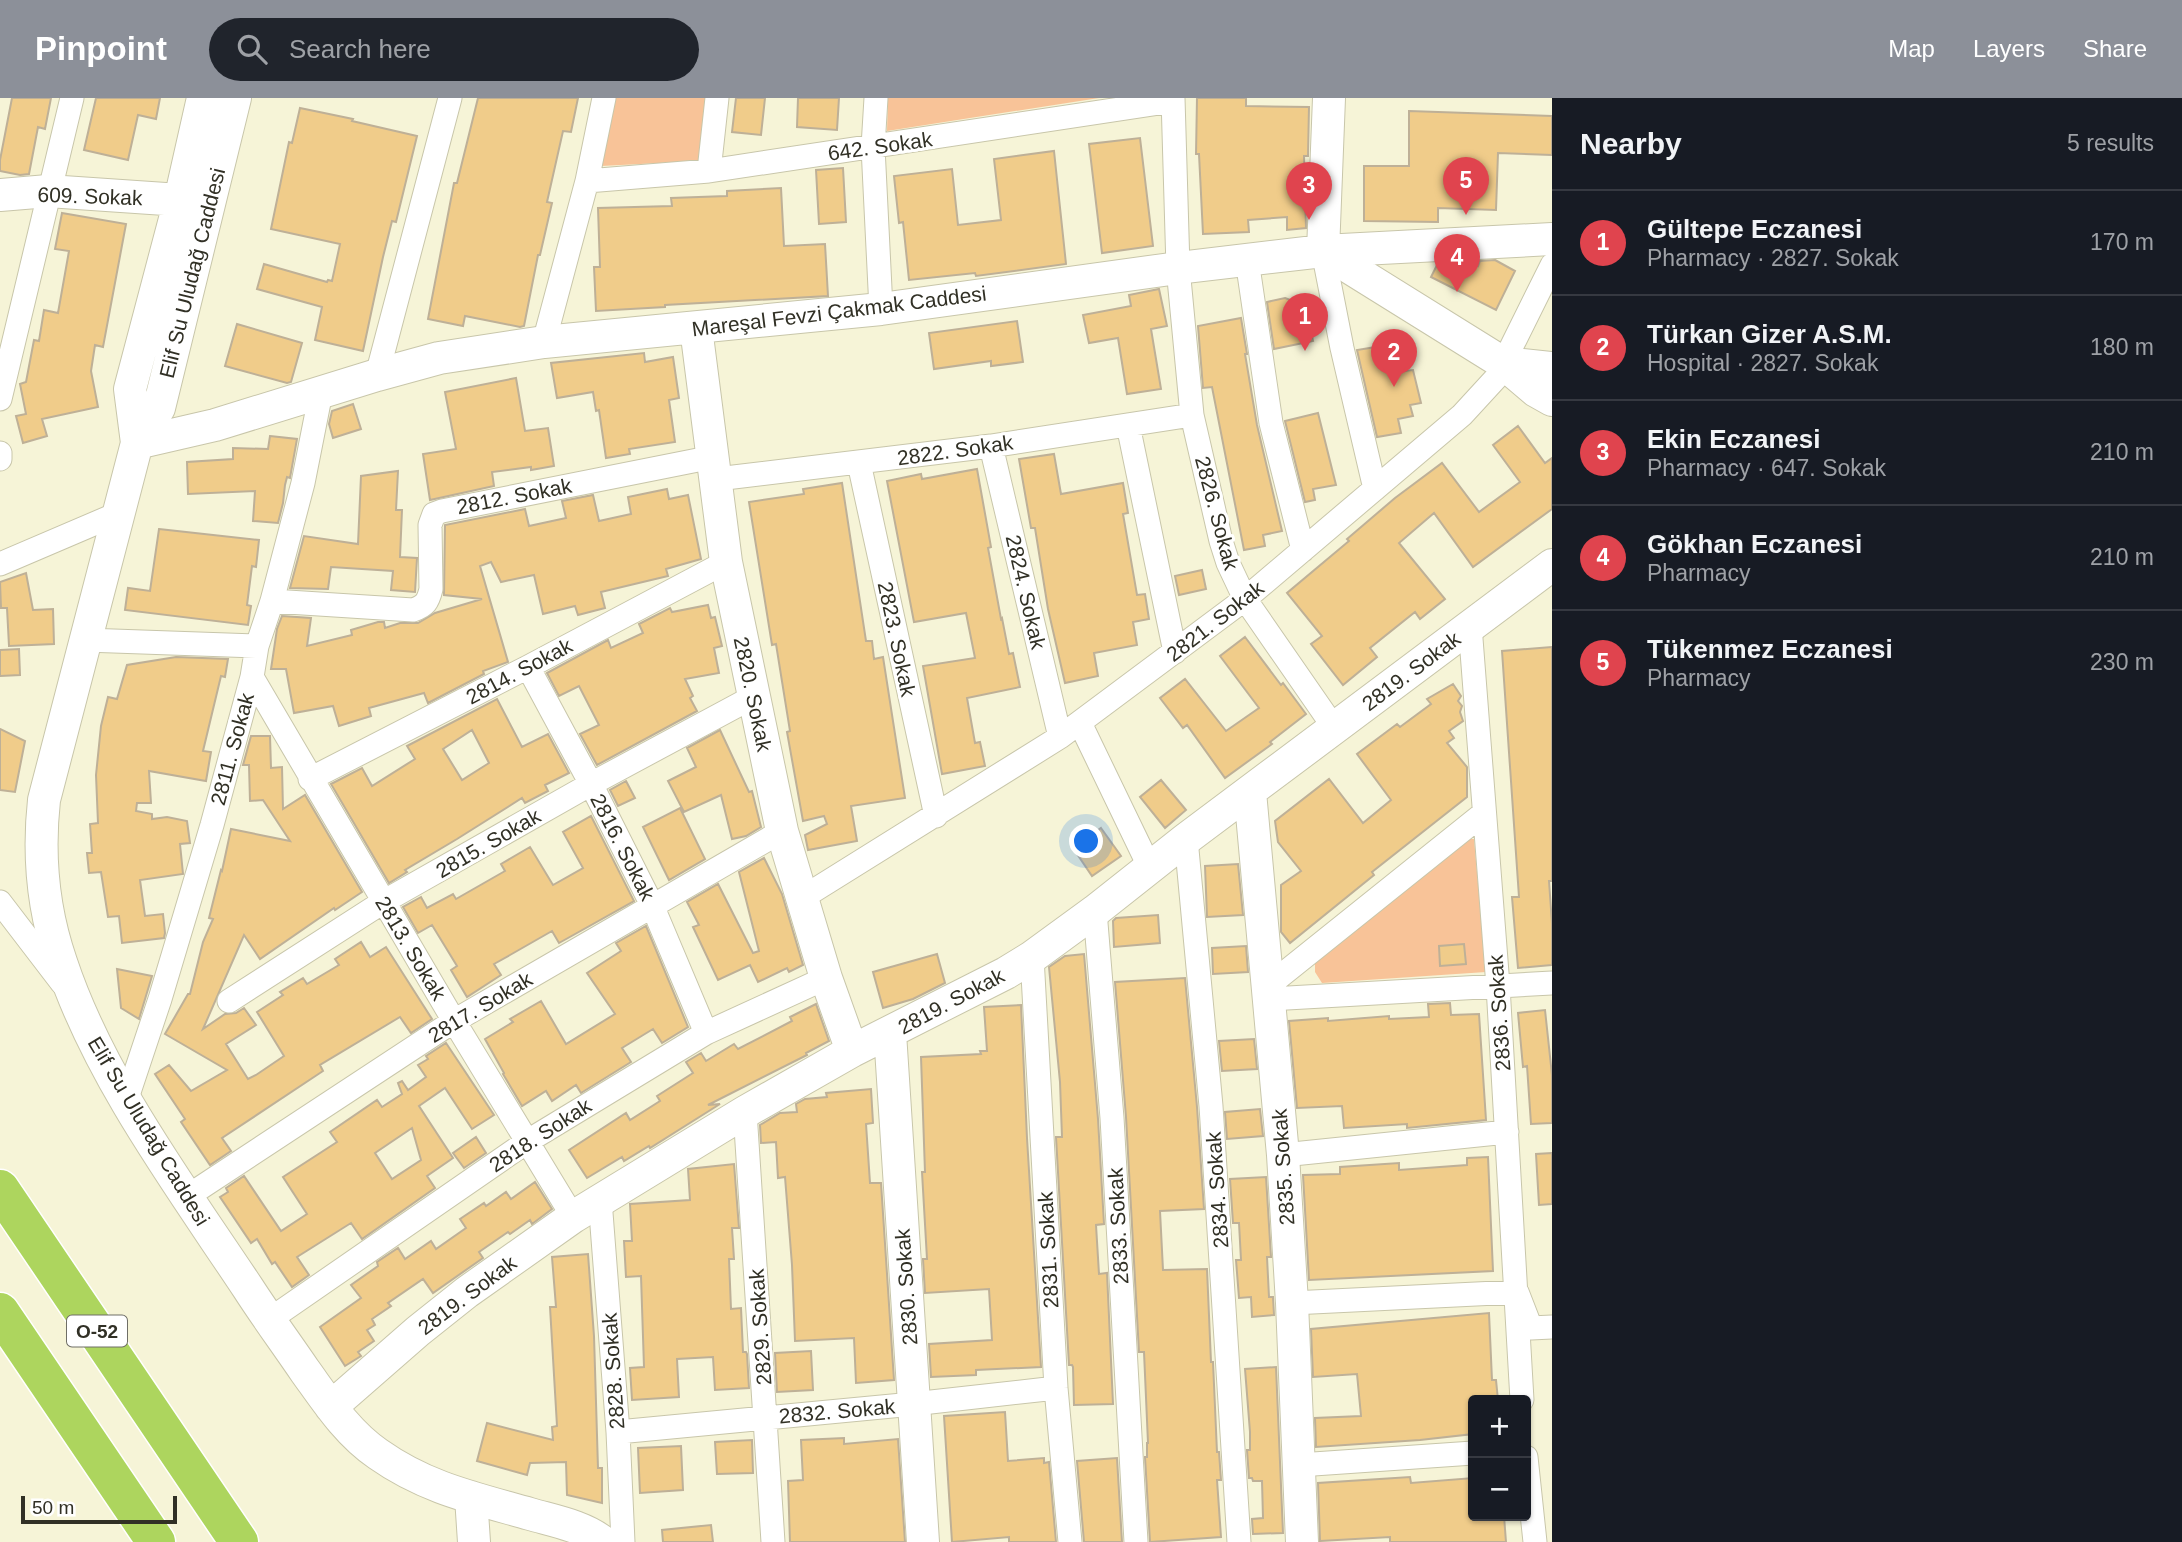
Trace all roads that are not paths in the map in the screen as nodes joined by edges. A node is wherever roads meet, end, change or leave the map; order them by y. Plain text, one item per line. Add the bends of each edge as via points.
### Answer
1 (72, 98) edge
2 (203, 98) edge
3 (235, 98) edge
4 (450, 98) edge
5 (604, 98) edge
6 (718, 98) edge
7 (876, 98) edge
8 (1329, 98) edge
9 (1173, 100) edge
10 (873, 147) junction
11 (709, 171) junction
12 (587, 181) junction
13 (48, 191) junction
14 (0, 195) edge
15 (180, 200) junction
16 (1552, 239) edge
17 (1323, 251) junction
18 (1247, 260) junction
19 (1552, 265) edge
20 (1178, 268) junction
21 (881, 309) junction
22 (696, 328) junction
23 (544, 342) junction
24 (1503, 363) junction
25 (1552, 368) edge
26 (377, 375) junction
27 (321, 392) junction
28 (0, 399) edge
29 (1552, 400) edge
30 (1192, 415) junction
31 (1128, 425) junction
32 (137, 443) junction
33 (991, 446) junction
34 (0, 453) edge
35 (0, 459) edge
36 (859, 463) junction
37 (715, 468) junction
38 (1375, 489) junction
39 (117, 514) junction
40 (1303, 550) junction
41 (726, 562) junction
42 (0, 564) edge
43 (1552, 565) edge
44 (1245, 599) junction
45 (272, 601) junction
46 (1469, 626) junction
47 (85, 640) junction
48 (257, 646) junction
49 (1175, 652) junction
50 (528, 667) junction
51 (252, 677) junction
52 (753, 697) junction
53 (1080, 723) junction
54 (1335, 729) junction
55 (1060, 737) junction
56 (310, 779) junction
57 (592, 784) junction
58 (1250, 792) junction
59 (1484, 813) junction
60 (936, 816) junction
61 (782, 831) junction
62 (1186, 839) junction
63 (1150, 868) junction
64 (802, 898) junction
65 (0, 902) edge
66 (383, 902) junction
67 (652, 905) junction
68 (1095, 911) junction
69 (1031, 957) junction
70 (826, 978) junction
71 (1552, 983) edge
72 (1498, 986) junction
73 (1268, 992) junction
74 (73, 996) junction
75 (229, 1001) dead end
76 (454, 1021) junction
77 (706, 1033) junction
78 (890, 1033) junction
79 (852, 1051) junction
80 (126, 1101) junction
81 (745, 1112) junction
82 (1507, 1132) junction
83 (528, 1140) junction
84 (1283, 1155) junction
85 (0, 1189) edge
86 (188, 1196) junction
87 (600, 1200) junction
88 (573, 1217) junction
89 (1517, 1292) junction
90 (1292, 1303) junction
91 (0, 1312) edge
92 (269, 1320) junction
93 (1552, 1327) edge
94 (1056, 1388) junction
95 (1522, 1395) edge
96 (913, 1404) junction
97 (331, 1407) junction
98 (766, 1418) junction
99 (618, 1432) junction
100 (1468, 1453) edge
101 (1526, 1458) edge
102 (1299, 1465) junction
103 (471, 1497) junction
104 (156, 1542) edge
105 (239, 1542) edge
106 (474, 1542) edge
107 (603, 1542) edge
108 (623, 1542) edge
109 (773, 1542) edge
110 (923, 1542) edge
111 (1070, 1542) edge
112 (1136, 1542) edge
113 (1239, 1542) edge
114 (1302, 1542) edge
115 (1535, 1542) edge

1 - 13 street
2 - 15 street, Elif Su Uludağ Caddesi
3 - 32 street, Elif Su Uludağ Caddesi via 159,408
4 - 26 street
5 - 12 street
6 - 11 street
7 - 10 street
8 - 17 street
9 - 10 street, 642. Sokak
9 - 20 street, 2826. Sokak
10 - 11 street, 642. Sokak
10 - 21 street
11 - 12 street, 642. Sokak
12 - 23 street
13 - 14 street, 609. Sokak
13 - 15 street, 609. Sokak
13 - 28 street
15 - 32 street, Elif Su Uludağ Caddesi via 130,389
16 - 17 street, Mareşal Fevzi Çakmak Caddesi
17 - 18 street, Mareşal Fevzi Çakmak Caddesi
17 - 24 street
17 - 38 street
18 - 20 street, Mareşal Fevzi Çakmak Caddesi
18 - 40 street via 1271,423
19 - 24 street, 2821. Sokak
20 - 21 street, Mareşal Fevzi Çakmak Caddesi
20 - 30 street, 2826. Sokak
21 - 22 street, Mareşal Fevzi Çakmak Caddesi
22 - 23 street, Mareşal Fevzi Çakmak Caddesi
22 - 37 street, 2820. Sokak
23 - 26 street, Mareşal Fevzi Çakmak Caddesi via 439,358
24 - 25 street
24 - 29 street
24 - 38 street, 2821. Sokak via 1496,378 1462,415
26 - 27 street, Mareşal Fevzi Çakmak Caddesi
27 - 32 street, Mareşal Fevzi Çakmak Caddesi
27 - 45 street, 2811. Sokak
30 - 31 street, 2822. Sokak
30 - 44 street, 2826. Sokak via 1228,563
31 - 33 street, 2822. Sokak
31 - 49 street
32 - 39 street, Elif Su Uludağ Caddesi
33 - 36 street, 2822. Sokak
33 - 55 street, 2824. Sokak
34 - 35 street
36 - 37 street, 2822. Sokak
36 - 60 street, 2823. Sokak
37 - 41 street, 2820. Sokak
37 - 45 street, 2812. Sokak via 434,514 430,525 432,575 424,607
38 - 40 street, 2821. Sokak
39 - 42 street
39 - 47 street, Elif Su Uludağ Caddesi
40 - 44 street, 2821. Sokak
41 - 50 street, 2814. Sokak
41 - 52 street, 2820. Sokak
43 - 46 street, 2819. Sokak
44 - 49 street, 2821. Sokak
44 - 54 street, 2826. Sokak
45 - 48 street, 2811. Sokak
46 - 54 street, 2819. Sokak
46 - 59 street, 2836. Sokak
47 - 48 street
47 - 74 street, Elif Su Uludağ Caddesi via 44,800 41,834 52,934
48 - 51 street, 2811. Sokak
49 - 53 street, 2821. Sokak
50 - 56 street, 2814. Sokak
50 - 57 street, 2816. Sokak
51 - 56 street, 2813. Sokak
51 - 80 street, 2811. Sokak via 212,825
52 - 57 street, 2815. Sokak
52 - 61 street, 2820. Sokak
53 - 55 street, 2821. Sokak
53 - 63 street
54 - 58 street, 2819. Sokak
55 - 60 street, 2821. Sokak
56 - 66 street, 2813. Sokak
57 - 66 street, 2815. Sokak
57 - 67 street, 2816. Sokak
58 - 62 street, 2819. Sokak
58 - 73 street, 2835. Sokak
59 - 72 street, 2836. Sokak
59 - 73 street
60 - 64 street, 2821. Sokak
61 - 64 street, 2820. Sokak
61 - 67 street, 2817. Sokak
62 - 63 street, 2819. Sokak
62 - 113 street, 2834. Sokak via 1211,1106
63 - 68 street, 2819. Sokak
64 - 70 street, 2820. Sokak
65 - 74 street
66 - 75 street, 2815. Sokak
66 - 76 street, 2813. Sokak
67 - 76 street, 2817. Sokak
67 - 77 street, 2816. Sokak
68 - 69 street, 2819. Sokak
68 - 112 street, 2833. Sokak via 1112,1118
69 - 78 street, 2819. Sokak
69 - 94 street, 2831. Sokak
70 - 77 street, 2818. Sokak
70 - 79 street, 2820. Sokak
71 - 72 street
72 - 73 street
72 - 82 street, 2836. Sokak
73 - 84 street, 2835. Sokak
74 - 80 street, Elif Su Uludağ Caddesi
76 - 83 street, 2813. Sokak
76 - 86 street, 2817. Sokak
77 - 83 street, 2818. Sokak
78 - 79 street, 2819. Sokak
78 - 96 street, 2830. Sokak
79 - 81 street, 2819. Sokak
80 - 86 street, Elif Su Uludağ Caddesi
81 - 87 street, 2819. Sokak
81 - 98 street, 2829. Sokak
82 - 84 street
82 - 89 street, 2836. Sokak
83 - 88 street, 2813. Sokak
83 - 92 street, 2818. Sokak
84 - 90 street, 2835. Sokak
85 - 105 highway, O-52
86 - 92 street, Elif Su Uludağ Caddesi
87 - 88 street, 2819. Sokak
87 - 99 street, 2828. Sokak
88 - 97 street, 2819. Sokak via 467,1292
89 - 90 street
89 - 93 street via 1531,1328
89 - 95 street, 2836. Sokak
90 - 102 street, 2835. Sokak
91 - 104 highway
92 - 97 street, Elif Su Uludağ Caddesi
94 - 96 street, 2832. Sokak
94 - 111 street, 2831. Sokak
96 - 98 street, 2832. Sokak
96 - 110 street, 2830. Sokak
97 - 103 street, Elif Su Uludağ Caddesi via 374,1452 398,1468
98 - 99 street, 2832. Sokak
98 - 109 street, 2829. Sokak
99 - 108 street, 2828. Sokak
100 - 102 street
101 - 115 street
102 - 114 street, 2835. Sokak
103 - 106 street
103 - 107 street, Elif Su Uludağ Caddesi via 578,1528

